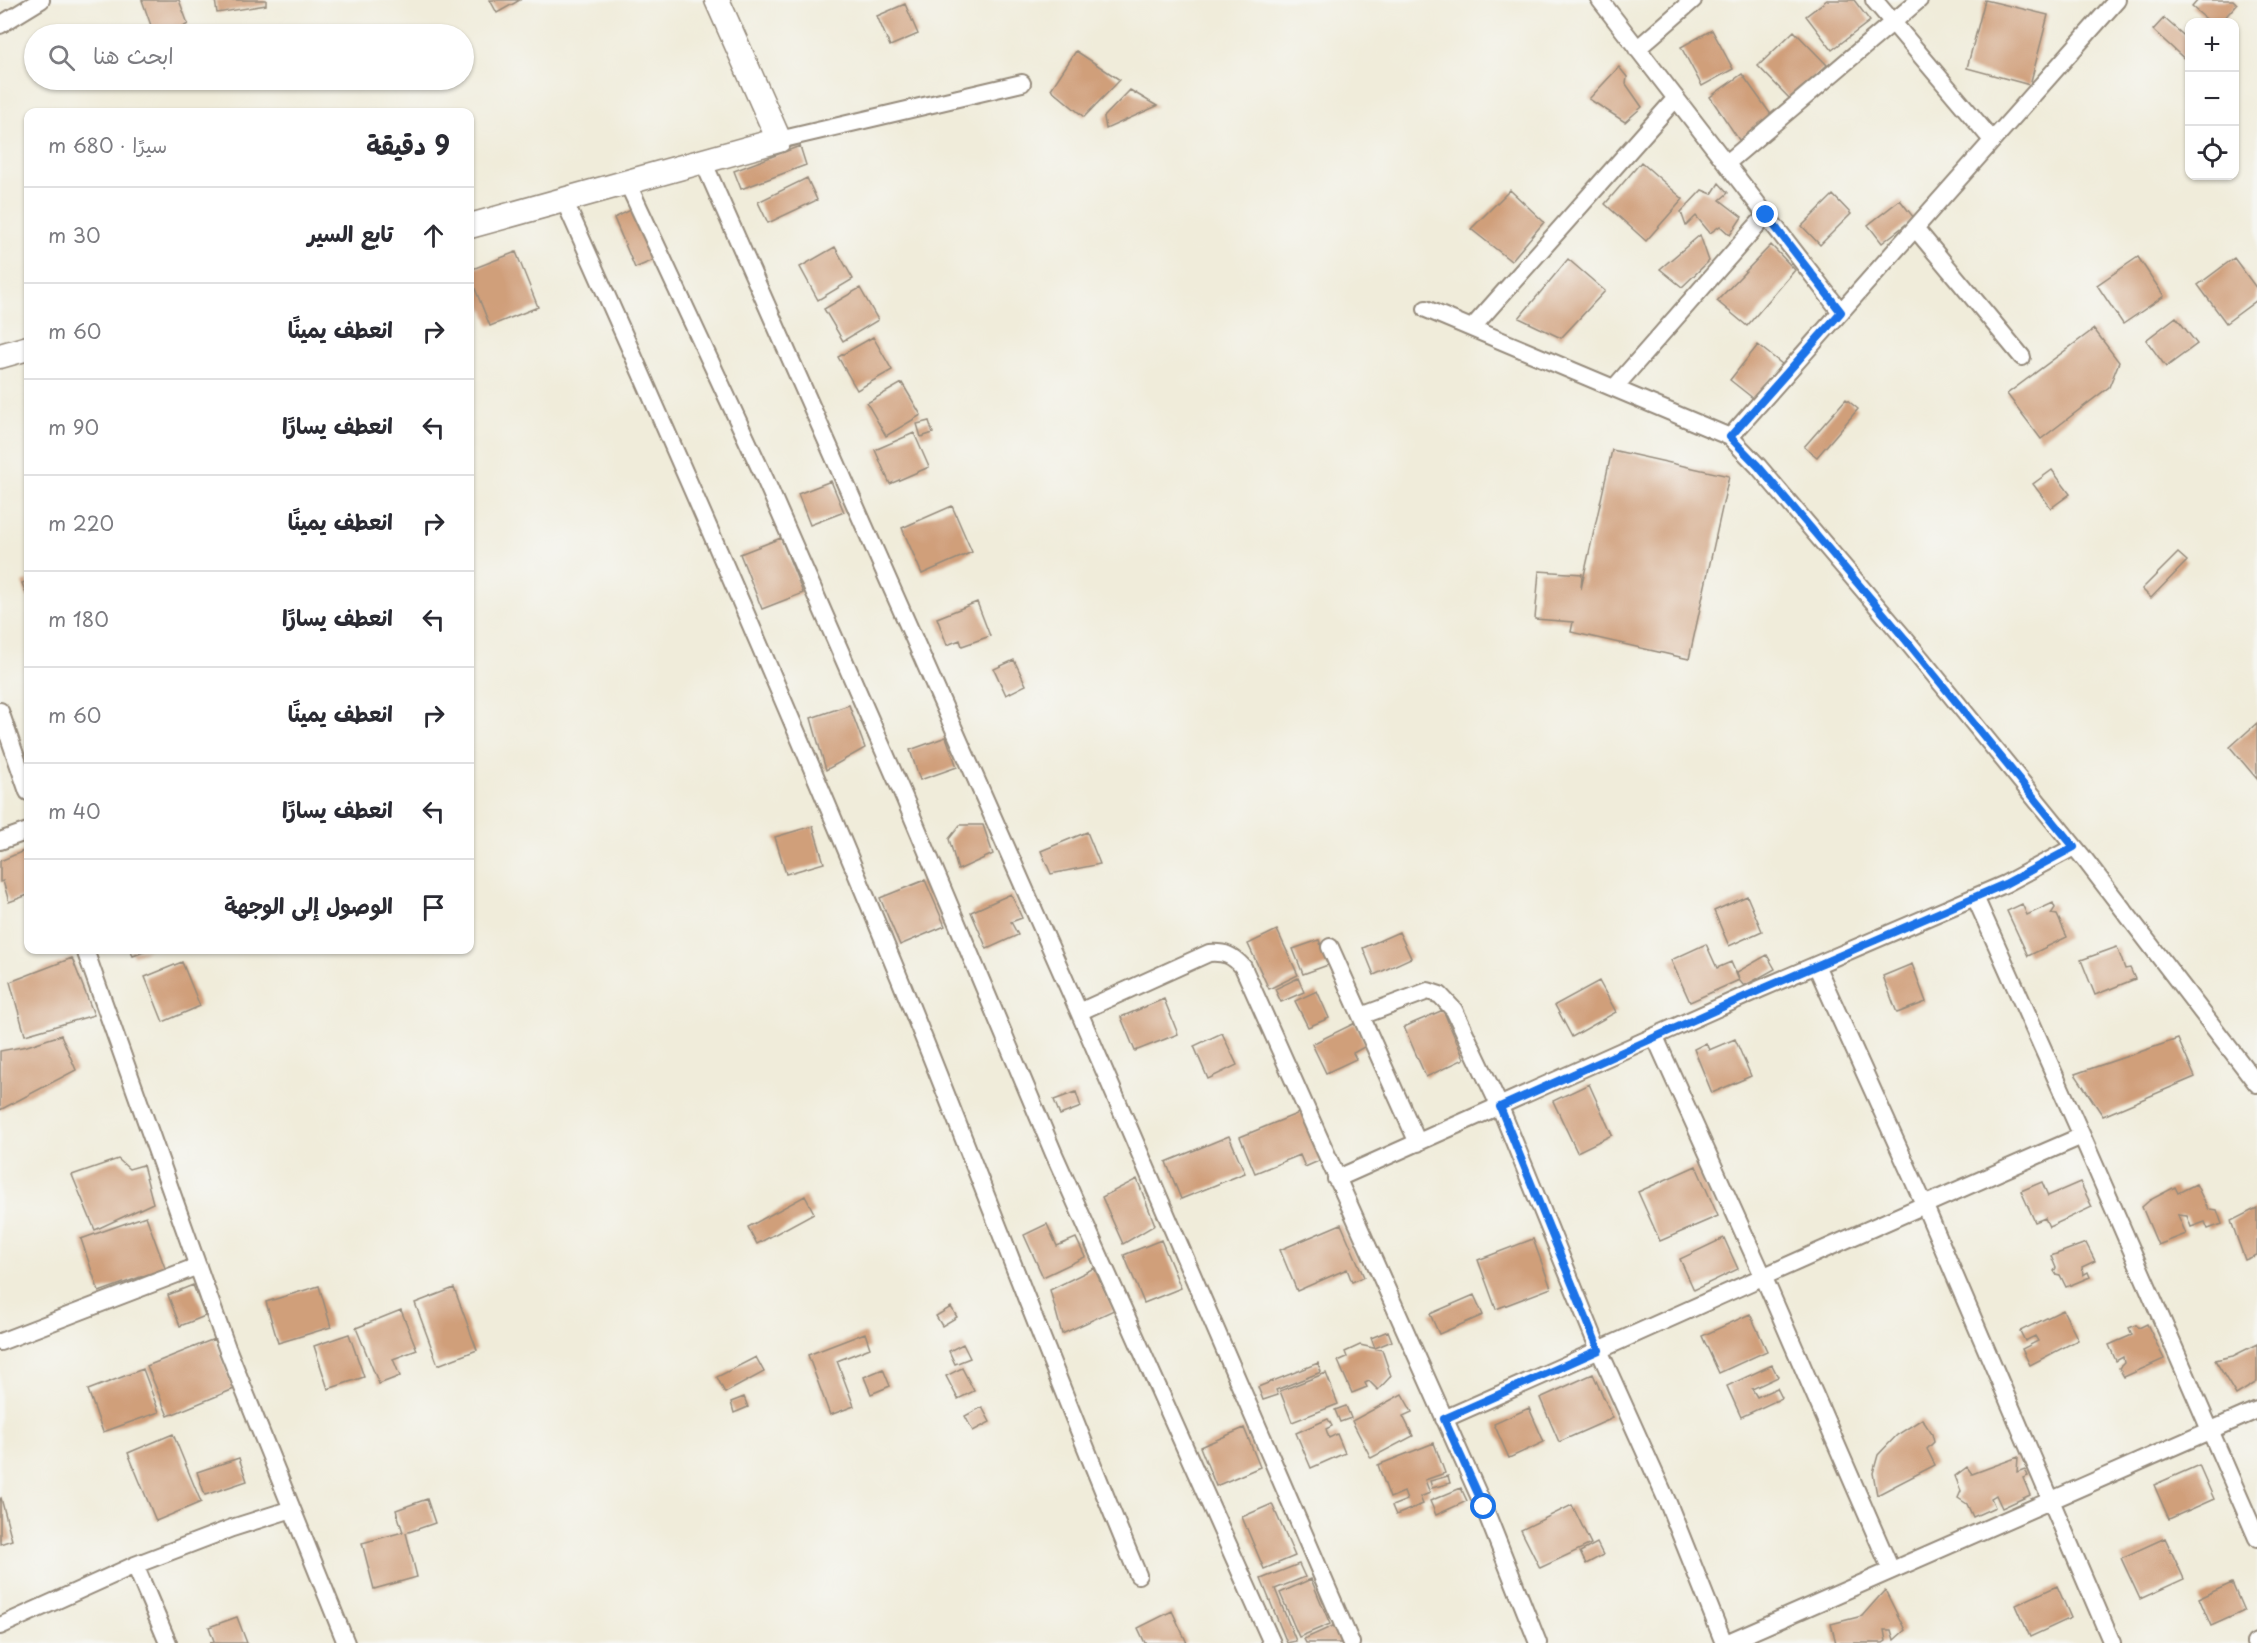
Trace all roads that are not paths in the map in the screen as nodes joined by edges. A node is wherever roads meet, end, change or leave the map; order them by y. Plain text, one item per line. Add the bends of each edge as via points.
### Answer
1 (41, 0) edge
2 (717, 0) edge
3 (1600, 0) edge
4 (1693, 0) edge
5 (1874, 0) edge
6 (1919, 0) edge
7 (2117, 0) edge
8 (1893, 23) junction
9 (0, 25) edge
10 (1637, 49) junction
11 (1022, 82) dead end
12 (1676, 98) junction
13 (779, 140) junction
14 (1992, 140) junction
15 (703, 161) junction
16 (1727, 163) junction
17 (627, 182) junction
18 (564, 200) junction
19 (1766, 215) junction
20 (474, 225) edge
21 (1915, 228) junction
22 (1426, 309) dead end
23 (1841, 312) junction
24 (1472, 328) junction
25 (24, 349) edge
26 (0, 356) edge
27 (2022, 357) dead end
28 (1614, 388) junction
29 (1730, 437) junction
30 (0, 711) edge
31 (24, 780) edge
32 (24, 832) edge
33 (0, 841) edge
34 (2074, 847) junction
35 (1975, 897) junction
36 (1330, 947) dead end
37 (86, 954) edge
38 (1816, 965) junction
39 (1079, 1012) junction
40 (1361, 1016) junction
41 (1655, 1037) junction
42 (2257, 1084) edge
43 (1500, 1107) junction
44 (2082, 1136) junction
45 (1418, 1143) junction
46 (1336, 1179) junction
47 (1923, 1204) junction
48 (198, 1266) junction
49 (1764, 1278) junction
50 (0, 1342) edge
51 (1599, 1350) junction
52 (2257, 1410) edge
53 (1444, 1419) junction
54 (2211, 1430) junction
55 (2049, 1502) junction
56 (292, 1509) junction
57 (2257, 1538) edge
58 (135, 1565) junction
59 (1891, 1570) junction
60 (1138, 1575) dead end
61 (0, 1626) edge
62 (168, 1643) edge
63 (346, 1643) edge
64 (1272, 1643) edge
65 (1351, 1643) edge
66 (1538, 1643) edge
67 (1725, 1643) edge
68 (2112, 1643) edge

1 - 9 street
2 - 13 street
3 - 10 street
4 - 10 street
5 - 8 street
6 - 8 street
7 - 14 street
8 - 14 street
8 - 16 street
10 - 12 street
11 - 13 street
12 - 16 street
12 - 24 street
13 - 15 street
14 - 21 street
15 - 17 street
15 - 39 street
16 - 19 street
17 - 18 street
17 - 64 street via 765,479 1054,1154
18 - 20 street
18 - 60 street via 675,448 894,964
19 - 23 street
19 - 28 street
21 - 23 street
21 - 27 street
22 - 24 street
23 - 29 street
24 - 28 street
25 - 26 street
28 - 29 street
29 - 34 street via 1905,639
30 - 31 street
32 - 33 street
34 - 35 street
34 - 42 street
35 - 38 street
35 - 44 street
36 - 40 street
37 - 48 street
38 - 41 street
38 - 47 street
39 - 46 street via 1209,953 1223,952 1233,957 1243,967
39 - 65 street
40 - 43 street via 1428,992 1440,995 1454,1010
40 - 45 street
41 - 43 street
41 - 49 street
43 - 45 street
43 - 51 street
44 - 47 street
44 - 54 street
45 - 46 street
46 - 53 street
47 - 49 street
47 - 55 street
48 - 50 street
48 - 56 street
49 - 51 street
49 - 59 street
51 - 53 street
51 - 67 street
52 - 54 street
53 - 66 street
54 - 55 street
54 - 57 street
55 - 59 street
55 - 68 street
56 - 58 street
56 - 63 street
58 - 61 street
58 - 62 street
59 - 67 street

